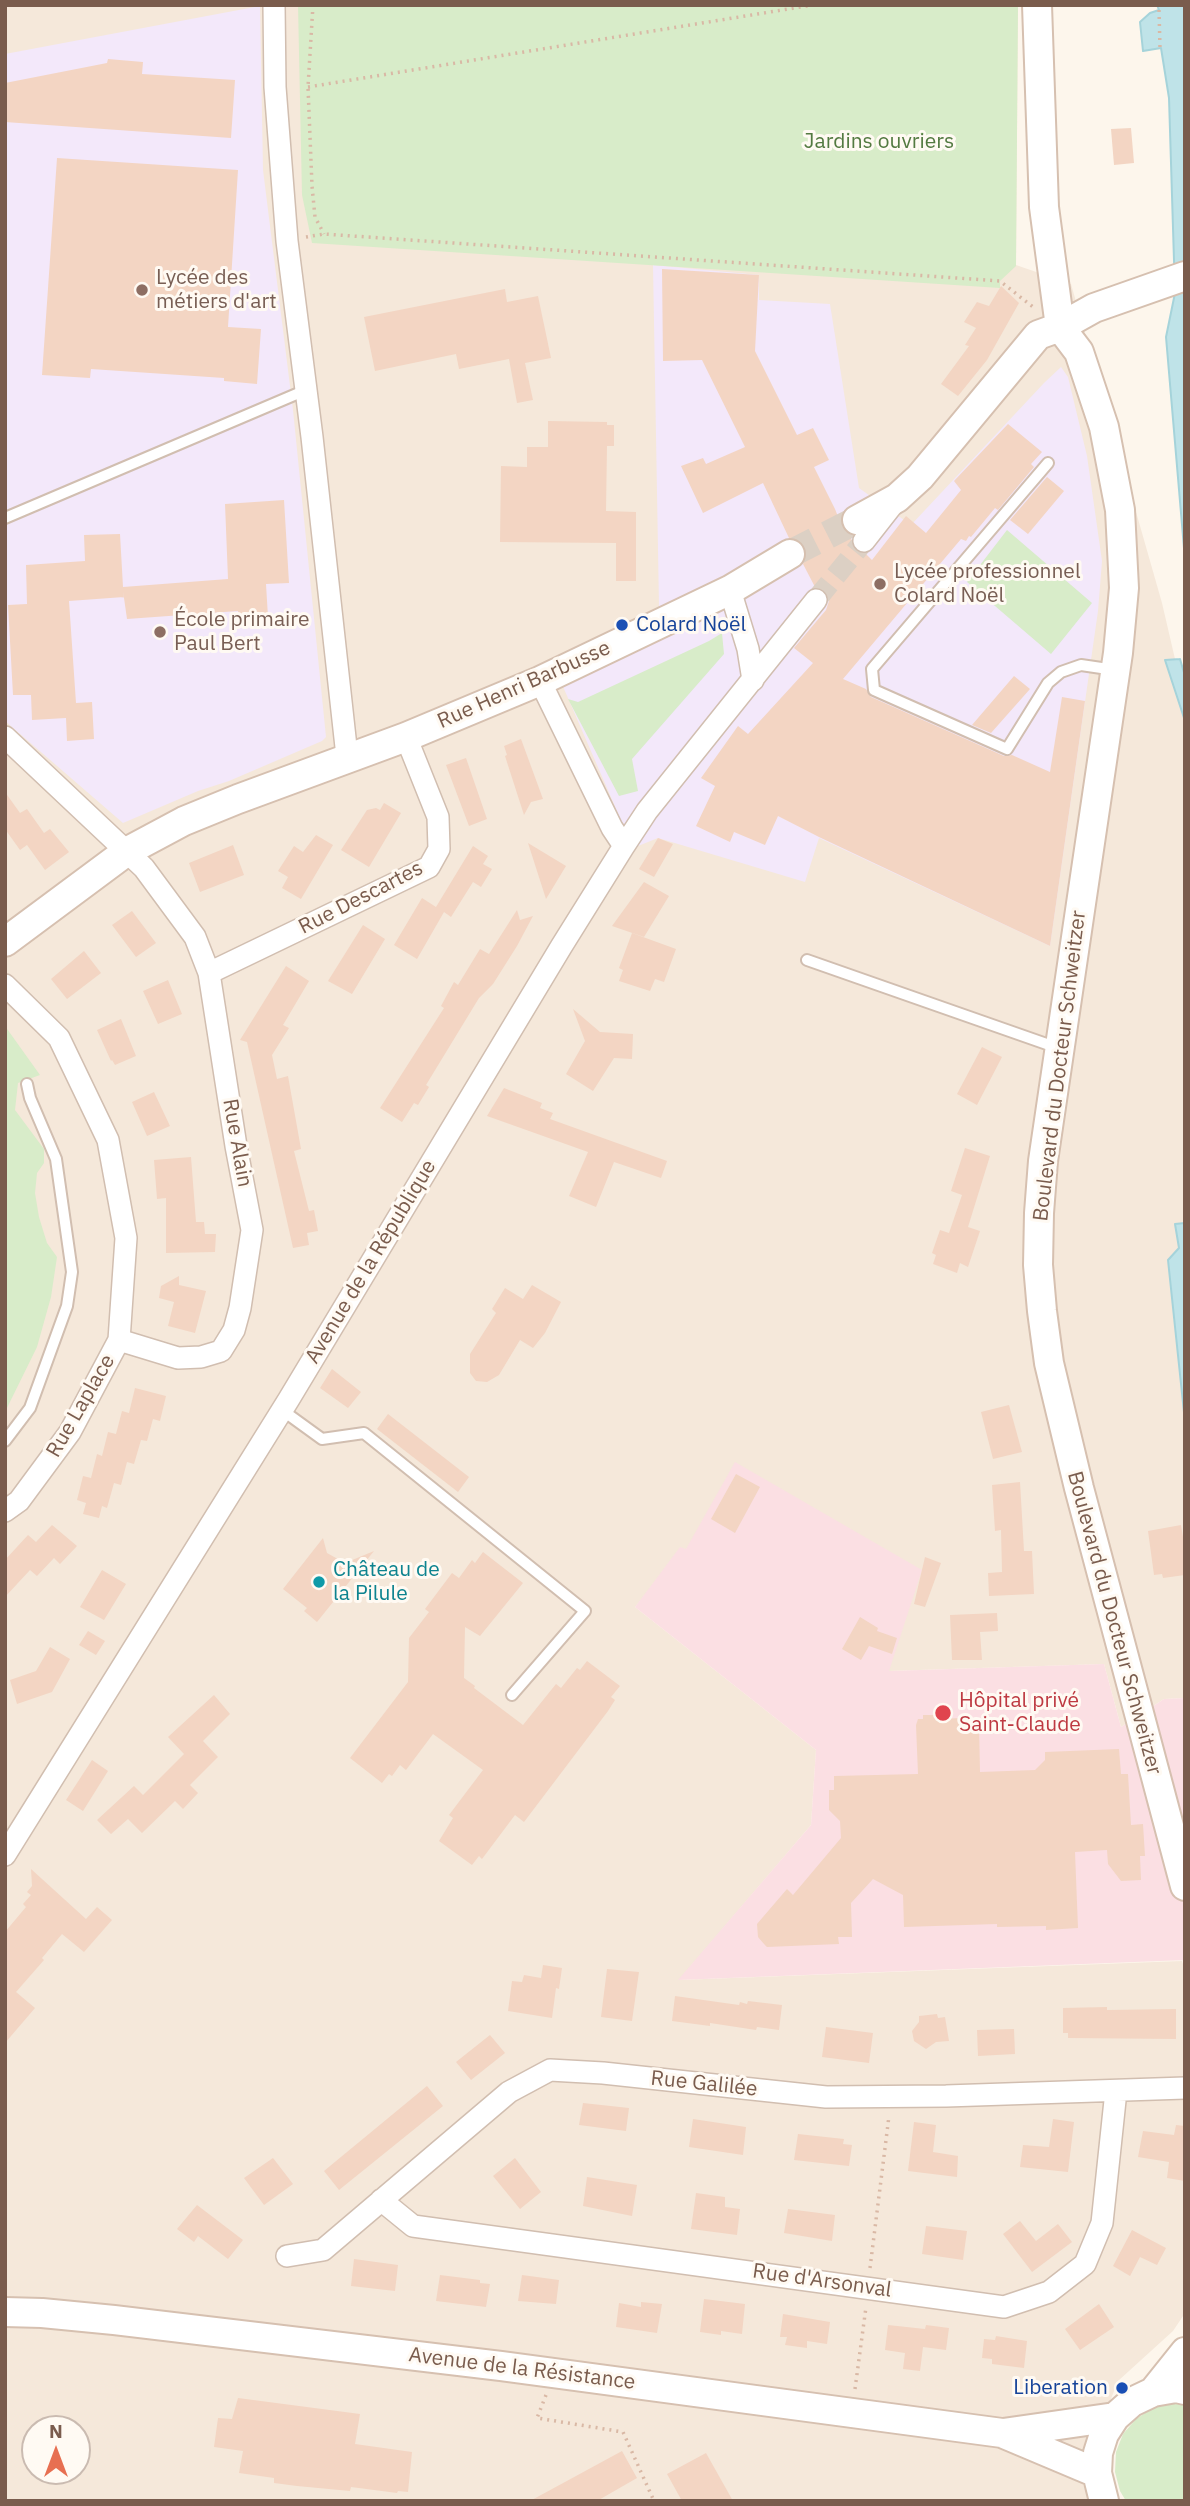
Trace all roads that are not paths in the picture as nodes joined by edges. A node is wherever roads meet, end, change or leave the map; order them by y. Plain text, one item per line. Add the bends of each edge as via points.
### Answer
1 (274, 5) edge
2 (1037, 5) edge
3 (1185, 276) edge
4 (1060, 327) junction
5 (306, 390) junction
6 (1048, 463) dead end
7 (5, 518) edge
8 (860, 531) tunnel mouth
9 (790, 554) tunnel mouth
10 (730, 590) junction
11 (817, 600) tunnel mouth
12 (1115, 670) junction
13 (753, 680) junction
14 (540, 681) junction
15 (5, 737) edge
16 (407, 737) junction
17 (355, 755) junction
18 (624, 846) junction
19 (126, 852) junction
20 (5, 942) edge
21 (807, 960) dead end
22 (209, 972) junction
23 (5, 985) edge
24 (1059, 1049) junction
25 (27, 1084) dead end
26 (119, 1340) junction
27 (282, 1410) junction
28 (5, 1441) edge
29 (5, 1511) edge
30 (512, 1695) dead end
31 (5, 1855) edge
32 (1185, 1886) edge
33 (1185, 2088) edge
34 (1116, 2091) junction
35 (381, 2200) junction
36 (287, 2256) dead end
37 (5, 2303) edge
38 (5, 2312) edge
39 (42, 2313) junction
40 (1185, 2352) edge
41 (1185, 2390) edge
42 (1153, 2392) junction
43 (1115, 2417) junction
44 (1002, 2433) junction
45 (1097, 2473) junction
46 (1104, 2501) edge

1 - 5 street via 275,87 287,241
2 - 4 street via 1044,207
3 - 4 street via 1094,308
4 - 8 street via 1038,335 920,477
4 - 12 street, Boulevard du Docteur Schweitzer via 1079,352 1104,427 1120,510 1124,588
5 - 7 lane
5 - 17 street via 346,747
6 - 12 lane via 872,669 874,690 1007,749 1048,683 1062,672 1081,665
9 - 10 street, Rue Henri Barbusse
10 - 13 street
10 - 14 street, Rue Henri Barbusse
11 - 13 street, Avenue de la République
12 - 24 street, Boulevard du Docteur Schweitzer
13 - 18 street, Avenue de la République
14 - 16 street, Rue Henri Barbusse
14 - 18 street
15 - 19 street, Rue Alain
16 - 17 street, Rue Henri Barbusse
16 - 22 street, Rue Descartes via 438,817 439,849 429,867
17 - 19 street, Rue Henri Barbusse via 184,821
18 - 27 street, Avenue de la République
19 - 20 street
19 - 22 street, Rue Alain via 144,868 195,937
21 - 24 lane
22 - 26 street, Rue Alain via 253,1230 234,1331 221,1351 201,1357 178,1358
23 - 26 street, Rue Laplace via 59,1038 108,1140 126,1238
24 - 32 street, Boulevard du Docteur Schweitzer via 1039,1213 1038,1265 1049,1363
25 - 28 lane via 56,1159 72,1272 66,1306 30,1408
26 - 29 street, Rue Laplace via 70,1432 19,1501
27 - 30 lane via 322,1439 364,1433 585,1611
27 - 31 street, Avenue de la République
33 - 34 street, Rue Galilée
34 - 35 street, Rue Galilée via 826,2097 550,2070 509,2092
34 - 35 street, Rue d'Arsonval via 1102,2222 1085,2264 1049,2292 1004,2307 413,2226
35 - 36 street, Rue Galilée via 323,2250
37 - 39 street, Avenue de la Résistance
38 - 39 street, Avenue de la Résistance
39 - 44 street, Avenue de la Résistance via 553,2372
40 - 42 street
41 - 42 street
42 - 43 street
43 - 44 street
43 - 45 street via 1101,2444
44 - 45 street
45 - 46 street

